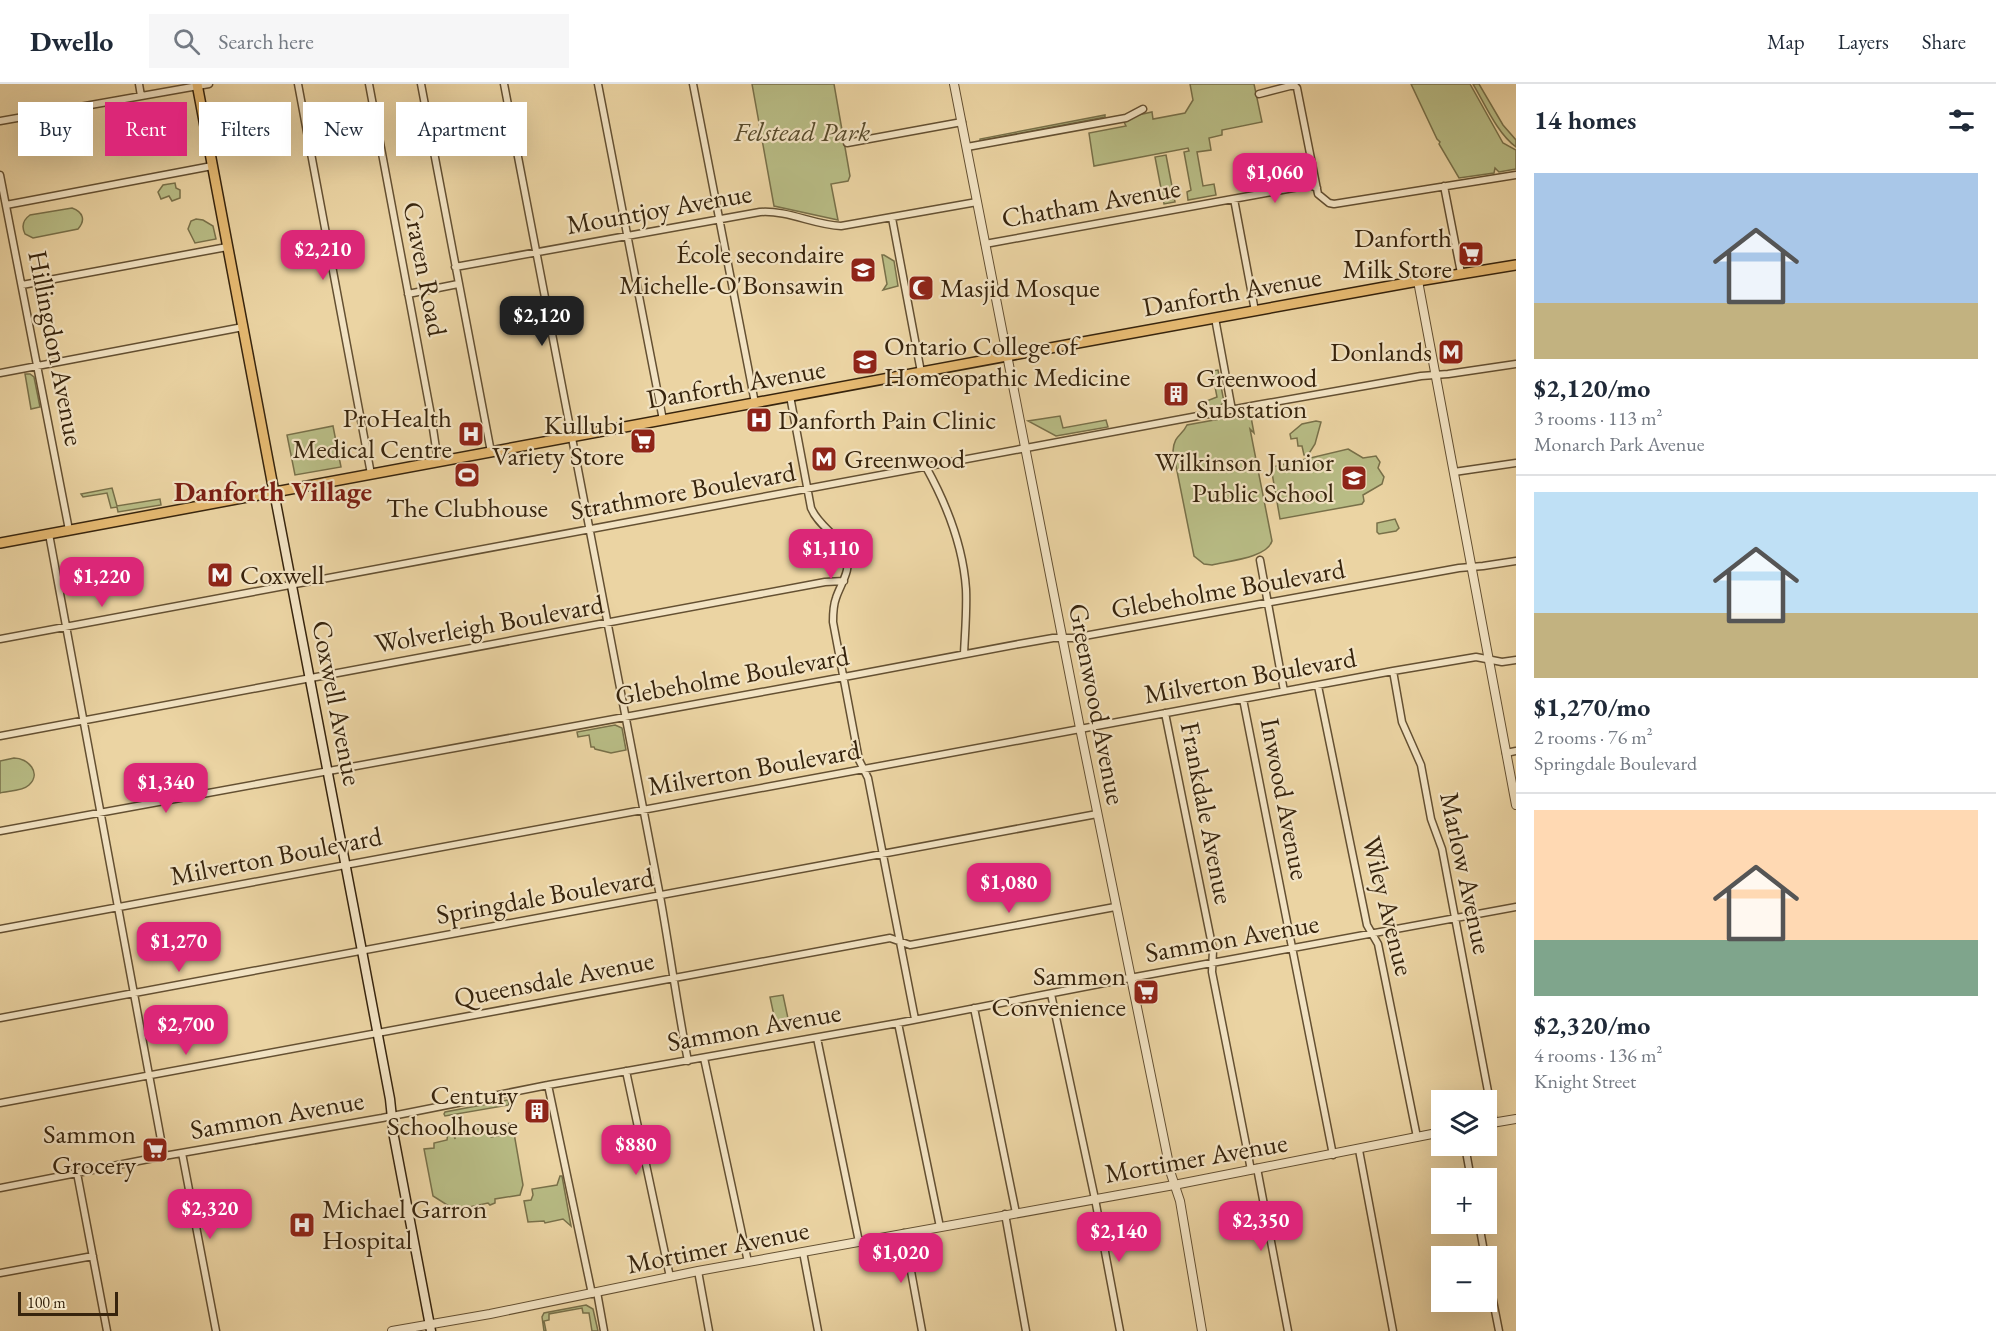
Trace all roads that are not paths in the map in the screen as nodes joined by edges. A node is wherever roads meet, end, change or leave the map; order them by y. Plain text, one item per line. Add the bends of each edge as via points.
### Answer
1 (139, 84) edge
2 (209, 84) edge
3 (298, 84) edge
4 (369, 84) edge
5 (421, 84) edge
6 (504, 84) edge
7 (598, 84) edge
8 (693, 84) edge
9 (954, 84) edge
10 (197, 85) edge
11 (1279, 86) edge
12 (1259, 94) dead end
13 (141, 96) junction
14 (1143, 109) dead end
15 (0, 121) edge
16 (962, 122) junction
17 (847, 143) dead end
18 (967, 147) junction
19 (213, 166) junction
20 (0, 175) edge
21 (1516, 175) edge
22 (1444, 186) junction
23 (1317, 188) junction
24 (1234, 199) junction
25 (977, 202) junction
26 (6, 205) junction
27 (892, 218) junction
28 (719, 219) junction
29 (627, 235) junction
30 (985, 244) junction
31 (227, 247) junction
32 (536, 252) junction
33 (1516, 265) edge
34 (455, 267) junction
35 (1461, 273) junction
36 (1418, 280) junction
37 (458, 284) junction
38 (22, 285) junction
39 (408, 294) junction
40 (1255, 310) junction
41 (1215, 318) junction
42 (243, 327) junction
43 (1007, 356) junction
44 (1516, 364) edge
45 (38, 366) junction
46 (921, 372) junction
47 (0, 373) edge
48 (1436, 375) junction
49 (790, 396) junction
50 (754, 402) junction
51 (1232, 410) junction
52 (663, 420) junction
53 (572, 437) junction
54 (1024, 448) junction
55 (491, 452) junction
56 (438, 462) junction
57 (1516, 463) edge
58 (926, 467) junction
59 (1454, 472) junction
60 (371, 474) junction
61 (808, 489) junction
62 (274, 492) junction
63 (590, 529) junction
64 (69, 530) junction
65 (49, 534) junction
66 (0, 543) edge
67 (1260, 560) dead end
68 (1516, 561) edge
69 (1471, 567) junction
70 (844, 581) junction
71 (292, 584) junction
72 (1268, 603) junction
73 (608, 623) junction
74 (66, 627) junction
75 (1062, 637) junction
76 (0, 639) edge
77 (964, 654) junction
78 (1488, 658) junction
79 (1516, 660) edge
80 (1393, 671) junction
81 (844, 677) junction
82 (310, 678) junction
83 (1318, 686) junction
84 (1284, 691) junction
85 (1243, 699) junction
86 (1165, 713) junction
87 (626, 717) junction
88 (84, 720) junction
89 (1080, 729) junction
90 (0, 736) edge
91 (1516, 751) edge
92 (1506, 753) junction
93 (864, 769) junction
94 (328, 772) junction
95 (1516, 805) edge
96 (643, 810) junction
97 (101, 814) junction
98 (1097, 814) junction
99 (0, 831) edge
100 (883, 854) junction
101 (346, 865) junction
102 (660, 896) junction
103 (117, 907) junction
104 (1115, 907) junction
105 (1516, 907) edge
106 (1455, 918) junction
107 (0, 929) edge
108 (1372, 933) junction
109 (901, 942) junction
110 (1292, 948) junction
111 (362, 951) junction
112 (1212, 963) junction
113 (674, 978) junction
114 (1130, 978) junction
115 (135, 993) junction
116 (1051, 994) junction
117 (974, 1008) junction
118 (0, 1018) edge
119 (915, 1019) junction
120 (898, 1023) junction
121 (377, 1033) junction
122 (817, 1038) junction
123 (704, 1058) junction
124 (688, 1061) junction
125 (626, 1071) junction
126 (150, 1075) junction
127 (548, 1085) junction
128 (1484, 1090) edge
129 (0, 1103) edge
130 (391, 1115) junction
131 (1516, 1119) edge
132 (1497, 1123) edge
133 (1431, 1134) edge
134 (1417, 1137) junction
135 (1359, 1150) junction
136 (182, 1153) junction
137 (1333, 1155) junction
138 (164, 1156) junction
139 (1254, 1169) junction
140 (77, 1173) junction
141 (1174, 1185) junction
142 (0, 1188) edge
143 (1095, 1199) junction
144 (1016, 1213) junction
145 (1005, 1214) junction
146 (940, 1227) junction
147 (904, 1233) junction
148 (859, 1242) junction
149 (803, 1252) junction
150 (93, 1256) junction
151 (748, 1262) junction
152 (698, 1271) junction
153 (0, 1273) edge
154 (670, 1277) junction
155 (595, 1293) junction
156 (1495, 1312) edge
157 (430, 1328) edge
158 (108, 1331) edge
159 (216, 1331) edge
160 (392, 1331) edge
161 (604, 1331) edge
162 (709, 1331) edge
163 (818, 1331) edge
164 (922, 1331) edge
165 (1026, 1331) edge
166 (1120, 1331) edge
167 (1202, 1331) edge
168 (1288, 1331) edge
169 (1394, 1331) edge
170 (1499, 1331) edge

1 - 13 street
2 - 10 street
3 - 60 street
4 - 39 street, Craven Road
5 - 34 street
6 - 32 street
7 - 29 street
8 - 28 street
9 - 16 street, Greenwood Avenue
10 - 13 street
10 - 19 main road, Coxwell Avenue
11 - 12 street
11 - 23 street via 1297,88
13 - 15 street
14 - 18 street via 1126,118
16 - 17 street
16 - 18 street, Greenwood Avenue
18 - 25 street, Greenwood Avenue
19 - 26 street
19 - 31 main road, Coxwell Avenue
20 - 26 street, Hillingdon Avenue
21 - 22 street
22 - 23 street via 1334,204 1322,198
22 - 35 street
23 - 24 street, Chatham Avenue via 1310,185
24 - 30 street, Chatham Avenue
24 - 40 street
25 - 27 street, Mountjoy Avenue
25 - 30 street, Greenwood Avenue
26 - 38 street, Hillingdon Avenue
27 - 28 street, Mountjoy Avenue via 841,226 765,211
27 - 46 street
28 - 29 street, Mountjoy Avenue
28 - 50 street
29 - 32 street, Mountjoy Avenue
29 - 52 street
30 - 43 street, Greenwood Avenue
31 - 38 street
31 - 42 main road, Coxwell Avenue
32 - 34 street, Mountjoy Avenue
32 - 53 street
33 - 35 main road, Danforth Avenue
34 - 37 street
35 - 36 main road, Danforth Avenue
36 - 40 main road, Danforth Avenue
36 - 48 street
37 - 39 street
37 - 55 street
38 - 45 street, Hillingdon Avenue
39 - 56 street, Craven Road
40 - 41 main road, Danforth Avenue
41 - 43 main road, Danforth Avenue
41 - 51 street
42 - 45 street
42 - 62 main road, Coxwell Avenue
43 - 46 main road, Danforth Avenue
43 - 54 street, Greenwood Avenue
44 - 48 street, Strathmore Boulevard
45 - 47 street
45 - 64 street, Hillingdon Avenue
46 - 49 main road, Danforth Avenue
48 - 51 street, Strathmore Boulevard
48 - 59 street
49 - 50 main road, Danforth Avenue
49 - 61 street
50 - 52 main road, Danforth Avenue
51 - 54 street, Strathmore Boulevard
52 - 53 main road, Danforth Avenue
53 - 55 main road, Danforth Avenue
53 - 63 street
54 - 58 street, Strathmore Boulevard
54 - 75 street, Greenwood Avenue
55 - 56 main road, Danforth Avenue
56 - 60 main road, Danforth Avenue
57 - 59 street
58 - 61 street, Strathmore Boulevard
58 - 77 street via 940,493 962,559 966,591
59 - 69 street
60 - 62 main road, Danforth Avenue
61 - 63 street, Strathmore Boulevard
61 - 70 street via 814,514 845,551 848,567
62 - 64 main road, Danforth Avenue
62 - 71 main road, Coxwell Avenue
63 - 71 street, Strathmore Boulevard
63 - 73 street
64 - 65 main road, Danforth Avenue
65 - 66 main road, Danforth Avenue
65 - 74 street
67 - 72 street
68 - 69 street, Glebeholme Boulevard
69 - 72 street, Glebeholme Boulevard
69 - 78 street
70 - 73 street, Wolverleigh Boulevard
70 - 81 street via 833,610
71 - 74 street, Strathmore Boulevard
71 - 82 main road, Coxwell Avenue
72 - 75 street, Glebeholme Boulevard
72 - 84 street
73 - 82 street, Wolverleigh Boulevard
73 - 87 street
74 - 76 street, Strathmore Boulevard
74 - 88 street
75 - 77 street, Glebeholme Boulevard
75 - 89 street, Greenwood Avenue
77 - 81 street, Glebeholme Boulevard
78 - 79 street, Milverton Boulevard
78 - 80 street, Milverton Boulevard
78 - 92 street
80 - 83 street, Milverton Boulevard
80 - 106 street, Marlow Avenue via 1406,733 1421,765
81 - 87 street, Glebeholme Boulevard
81 - 93 street
82 - 88 street, Wolverleigh Boulevard
82 - 94 main road, Coxwell Avenue
83 - 84 street, Milverton Boulevard
83 - 108 street, Wiley Avenue via 1367,925
84 - 85 street, Milverton Boulevard
85 - 86 street, Milverton Boulevard
85 - 110 street, Inwood Avenue
86 - 89 street, Milverton Boulevard
86 - 112 street, Frankdale Avenue via 1213,950
87 - 94 street, Glebeholme Boulevard
87 - 96 street
88 - 90 street, Wolverleigh Boulevard
88 - 97 street
89 - 93 street, Milverton Boulevard
89 - 98 street, Greenwood Avenue
91 - 92 street
92 - 95 street
93 - 96 street, Milverton Boulevard
93 - 100 street
94 - 97 street, Glebeholme Boulevard
94 - 101 main road, Coxwell Avenue
96 - 101 street, Milverton Boulevard
96 - 102 street
97 - 99 street, Glebeholme Boulevard
97 - 103 street
98 - 100 street, Springdale Boulevard
98 - 104 street, Greenwood Avenue
100 - 102 street, Springdale Boulevard
100 - 109 street
101 - 103 street, Milverton Boulevard
101 - 111 main road, Coxwell Avenue
102 - 111 street, Springdale Boulevard
102 - 113 street
103 - 107 street, Milverton Boulevard
103 - 115 street
104 - 109 street, Queensdale Avenue via 910,945
104 - 114 street, Greenwood Avenue
105 - 106 street, Sammon Avenue
106 - 108 street, Sammon Avenue
106 - 128 street, Marlow Avenue
108 - 110 street, Sammon Avenue
108 - 134 street, Wiley Avenue via 1378,944
109 - 113 street, Queensdale Avenue via 890,938
109 - 119 street
110 - 112 street, Sammon Avenue
110 - 137 street, Inwood Avenue
111 - 115 street, Springdale Boulevard
111 - 121 main road, Coxwell Avenue
112 - 114 street, Sammon Avenue
112 - 139 street, Frankdale Avenue
113 - 121 street, Queensdale Avenue
113 - 124 street
114 - 116 street, Sammon Avenue
114 - 141 street, Greenwood Avenue
115 - 118 street, Springdale Boulevard
115 - 126 street
116 - 117 street, Sammon Avenue
116 - 143 street
117 - 119 street, Sammon Avenue
117 - 144 street
119 - 120 street, Sammon Avenue
120 - 122 street, Sammon Avenue
120 - 146 street
121 - 126 street, Queensdale Avenue
121 - 130 main road, Coxwell Avenue
122 - 123 street, Sammon Avenue
122 - 148 street
123 - 124 street, Sammon Avenue
123 - 151 street
124 - 125 street, Sammon Avenue
125 - 127 street, Sammon Avenue
125 - 154 street
126 - 129 street, Queensdale Avenue
126 - 138 street
127 - 130 street, Sammon Avenue
127 - 155 street
130 - 136 street, Sammon Avenue
130 - 157 main road, Coxwell Avenue
131 - 132 street
133 - 134 street, Mortimer Avenue
134 - 135 street, Mortimer Avenue
135 - 137 street, Mortimer Avenue
135 - 169 street
136 - 138 street, Sammon Avenue
136 - 159 street
137 - 139 street, Mortimer Avenue
138 - 140 street, Sammon Avenue
139 - 141 street, Mortimer Avenue
139 - 168 street, Frankdale Avenue
140 - 142 street, Sammon Avenue
140 - 150 street
141 - 143 street, Mortimer Avenue
141 - 167 street, Greenwood Avenue
143 - 144 street, Mortimer Avenue
143 - 166 street
144 - 145 street, Mortimer Avenue
145 - 146 street, Mortimer Avenue
145 - 165 street
146 - 147 street, Mortimer Avenue
147 - 148 street, Mortimer Avenue
147 - 164 street
148 - 149 street, Mortimer Avenue
149 - 151 street, Mortimer Avenue
149 - 163 street
150 - 153 street
150 - 158 street
151 - 152 street, Mortimer Avenue
152 - 154 street, Mortimer Avenue
152 - 162 street
154 - 155 street, Mortimer Avenue
155 - 157 street, Mortimer Avenue
155 - 161 street
156 - 170 street
157 - 160 street, Mortimer Avenue

